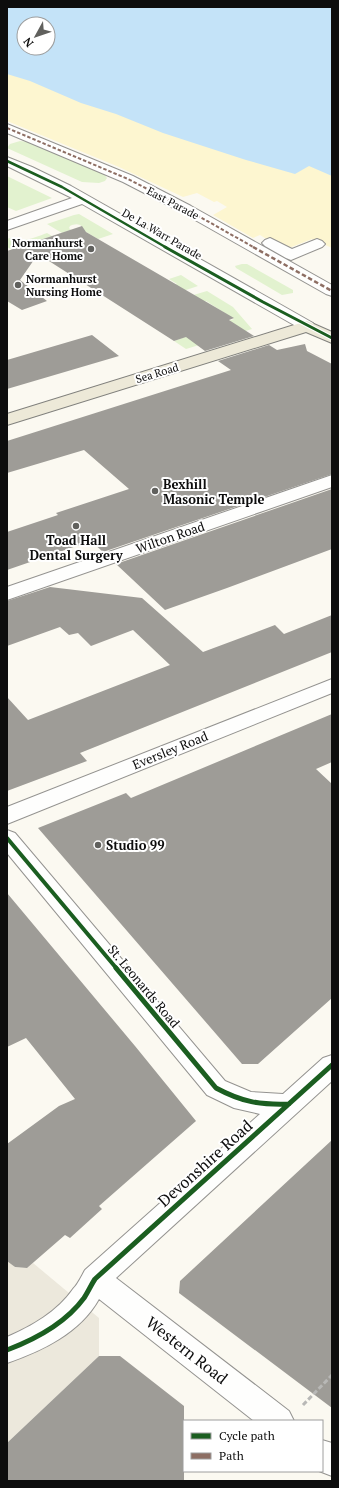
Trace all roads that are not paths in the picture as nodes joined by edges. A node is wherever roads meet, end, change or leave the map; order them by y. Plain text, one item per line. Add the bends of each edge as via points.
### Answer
1 (7, 128) edge
2 (7, 161) edge
3 (83, 199) junction
4 (7, 226) edge
5 (245, 242) junction
6 (318, 244) dead end
7 (332, 291) edge
8 (307, 326) junction
9 (332, 338) edge
10 (7, 420) edge
11 (332, 481) edge
12 (7, 594) edge
13 (332, 685) edge
14 (7, 816) edge
15 (7, 838) edge
16 (332, 1065) edge
17 (289, 1104) junction
18 (95, 1279) junction
19 (7, 1350) edge
20 (288, 1416) edge
21 (323, 1455) edge
22 (332, 1462) edge

1 - 5 street, East Parade via 128,179
2 - 3 street, De La Warr Parade
3 - 4 street
3 - 8 street, De La Warr Parade
5 - 6 street via 259,237 291,255
5 - 7 street, East Parade
8 - 9 main road
8 - 10 main road, Sea Road
11 - 12 street, Wilton Road
13 - 14 street, Eversley Road
15 - 17 street, St. Leonards Road via 216,1088 237,1099 260,1104
16 - 17 street, Devonshire Road
17 - 18 street, Devonshire Road
18 - 19 street, Devonshire Road via 84,1299 66,1316 25,1343
18 - 20 street, Western Road
21 - 22 street

